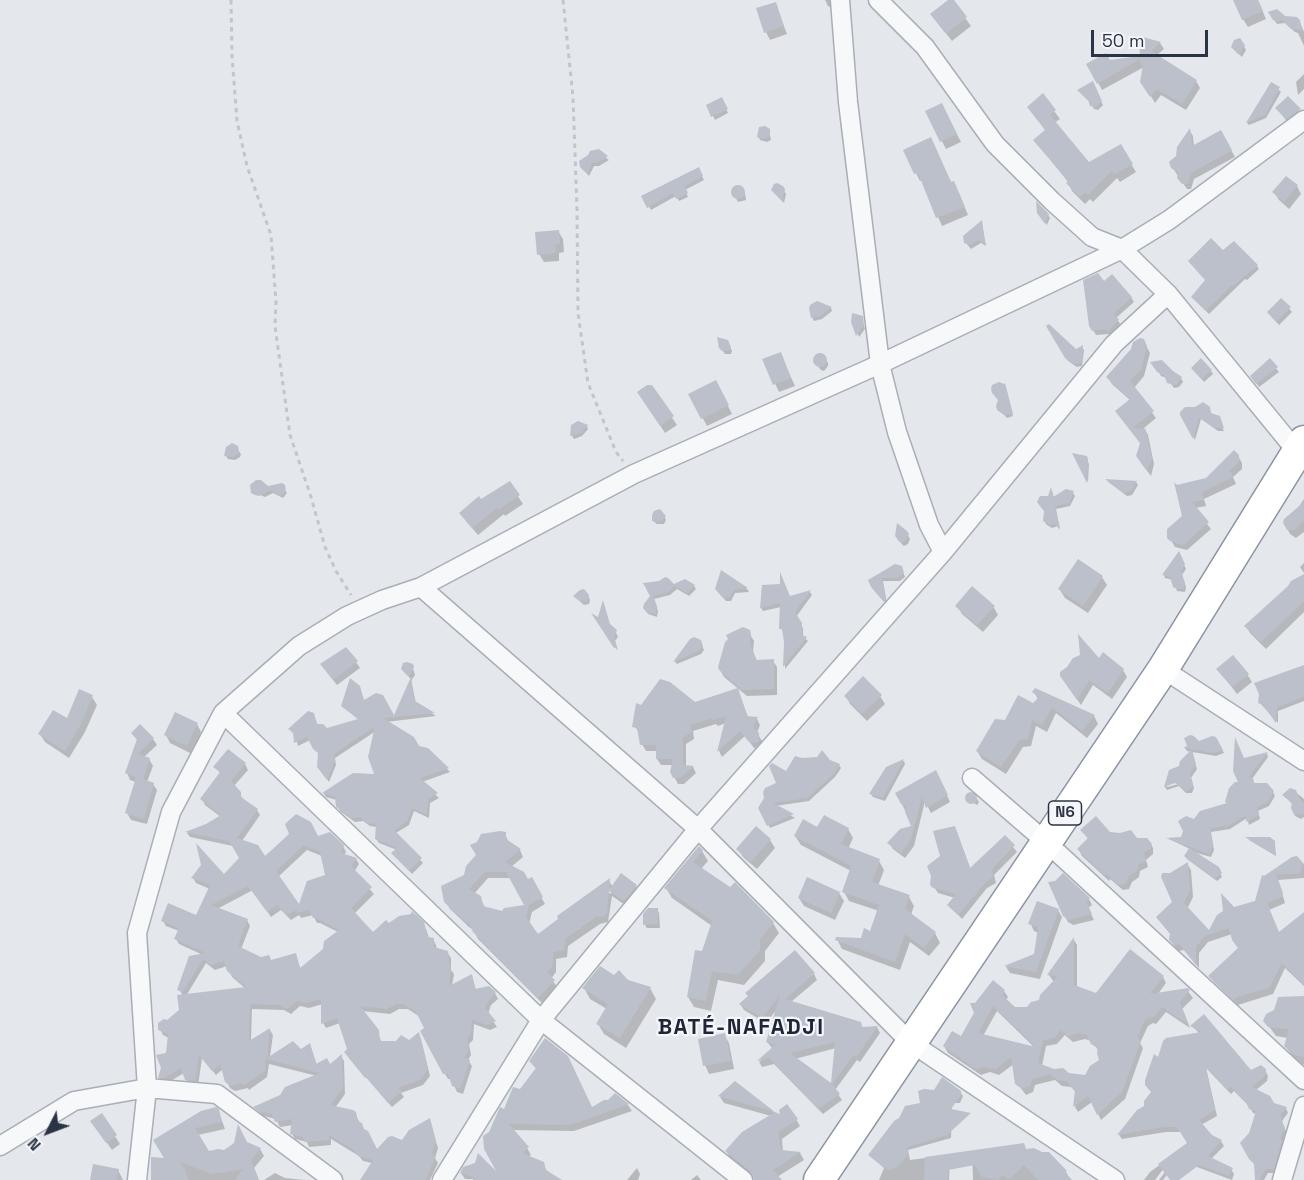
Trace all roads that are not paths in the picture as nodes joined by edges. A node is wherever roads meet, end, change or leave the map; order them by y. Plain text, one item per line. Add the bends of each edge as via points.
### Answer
1 (840, 0) edge
2 (878, 0) edge
3 (1304, 120) edge
4 (1122, 249) junction
5 (1168, 294) junction
6 (880, 364) junction
7 (1301, 451) edge
8 (943, 552) junction
9 (421, 587) junction
10 (1163, 669) junction
11 (223, 713) junction
12 (1304, 761) edge
13 (972, 778) dead end
14 (698, 830) junction
15 (1046, 842) junction
16 (541, 1020) junction
17 (910, 1042) junction
18 (1304, 1080) edge
19 (147, 1088) junction
20 (1304, 1106) edge
21 (0, 1146) edge
22 (137, 1180) edge
23 (333, 1180) edge
24 (442, 1180) edge
25 (743, 1180) edge
26 (819, 1180) edge
27 (1115, 1180) edge
28 (1282, 1180) edge

1 - 6 street via 848,102
2 - 4 street via 925,47 995,144 1092,237
3 - 4 street via 1169,220
4 - 5 street
4 - 6 street
5 - 7 street
5 - 8 street via 1114,344
6 - 8 street via 897,432 929,525
6 - 9 street via 634,474
7 - 10 highway, N6
8 - 14 street
9 - 11 street via 358,610 326,628 299,646
9 - 14 street
10 - 12 street
10 - 15 highway, N6
11 - 16 street
11 - 19 street via 171,812 137,933
13 - 15 street
14 - 16 street
14 - 17 street
15 - 17 highway, N6
15 - 18 street
16 - 24 street
16 - 25 street
17 - 26 highway, N6
17 - 27 street
19 - 21 street via 74,1101
19 - 22 street
19 - 23 street via 217,1094
20 - 28 street

